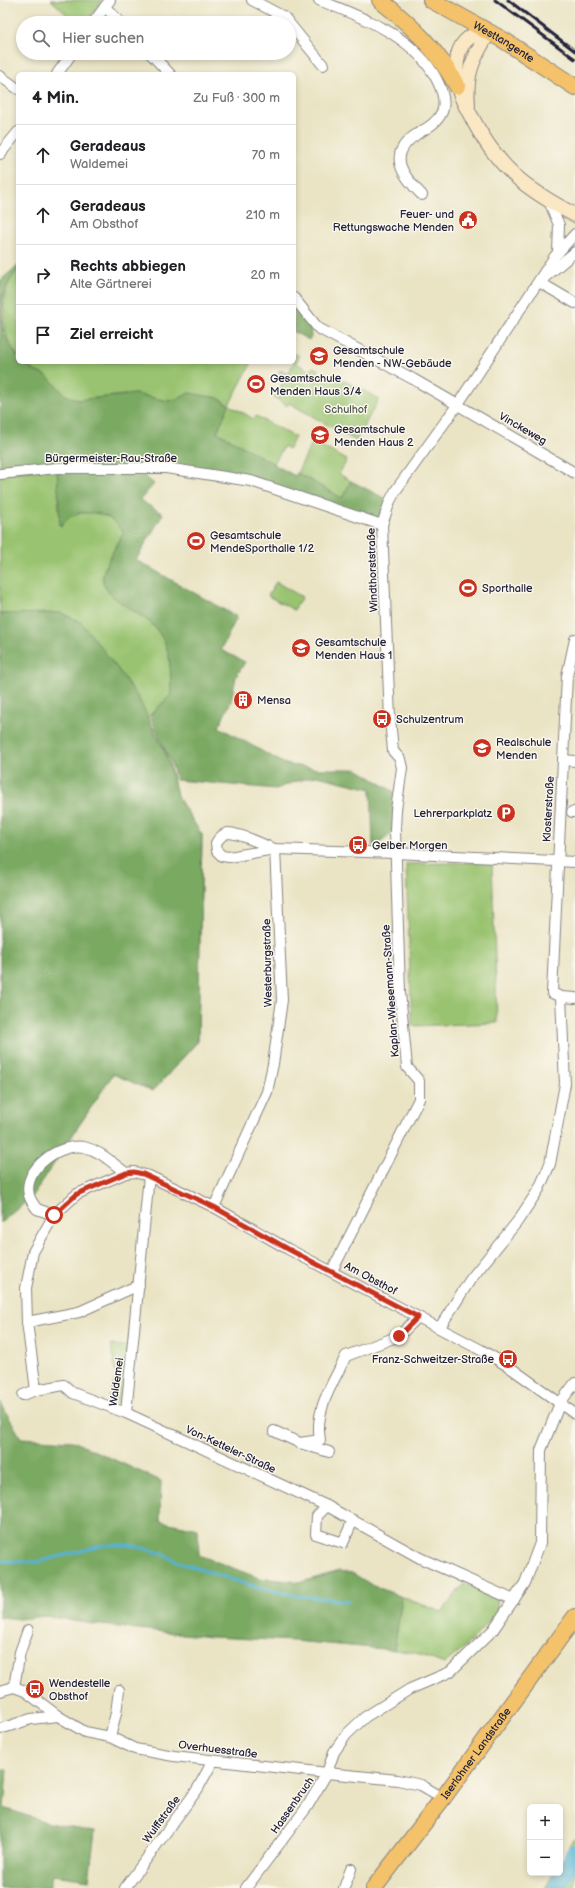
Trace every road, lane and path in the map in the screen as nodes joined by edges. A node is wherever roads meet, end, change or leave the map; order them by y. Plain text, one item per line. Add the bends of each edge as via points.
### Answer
1 (252, 0) edge
2 (319, 0) edge
3 (380, 0) edge
4 (431, 0) edge
5 (107, 3) edge
6 (98, 16) edge
7 (116, 16) edge
8 (282, 16) edge
9 (296, 32) edge
10 (489, 32) junction
11 (67, 60) edge
12 (157, 60) edge
13 (323, 65) dead end
14 (58, 72) edge
15 (168, 72) edge
16 (0, 76) edge
17 (457, 86) junction
18 (575, 87) edge
19 (16, 88) edge
20 (469, 113) junction
21 (16, 134) edge
22 (0, 154) edge
23 (422, 195) dead end
24 (549, 201) junction
25 (575, 215) edge
26 (575, 234) edge
27 (575, 252) edge
28 (558, 253) junction
29 (575, 258) edge
30 (559, 267) junction
31 (539, 282) junction
32 (296, 300) edge
33 (575, 303) edge
34 (458, 404) junction
35 (575, 473) edge
36 (0, 474) edge
37 (382, 525) junction
38 (575, 639) edge
39 (563, 760) junction
40 (575, 760) edge
41 (275, 849) junction
42 (395, 853) junction
43 (558, 862) junction
44 (575, 862) edge
45 (561, 997) junction
46 (575, 998) edge
47 (126, 1173) junction
48 (149, 1176) junction
49 (214, 1207) junction
50 (54, 1215) junction
51 (332, 1271) junction
52 (139, 1285) junction
53 (418, 1317) junction
54 (27, 1322) junction
55 (440, 1326) junction
56 (575, 1383) edge
57 (36, 1390) junction
58 (23, 1395) dead end
59 (560, 1404) junction
60 (126, 1413) junction
61 (575, 1414) edge
62 (274, 1431) dead end
63 (300, 1443) junction
64 (329, 1452) dead end
65 (327, 1506) junction
66 (353, 1520) junction
67 (514, 1600) junction
68 (575, 1617) edge
69 (28, 1630) dead end
70 (14, 1687) junction
71 (119, 1690) dead end
72 (0, 1691) edge
73 (58, 1716) junction
74 (0, 1729) edge
75 (110, 1737) junction
76 (213, 1761) junction
77 (327, 1773) junction
78 (443, 1798) junction
79 (351, 1869) dead end
80 (125, 1888) edge
81 (246, 1888) edge
82 (344, 1888) edge
83 (374, 1888) edge

1 - 8 street
2 - 23 street via 389,31 419,55 432,70 441,87 444,104 442,112 431,126 404,144 399,159 405,176
3 - 17 main road via 435,50
4 - 10 main road, Westtangente
5 - 6 street
5 - 7 street
9 - 13 street
10 - 17 street via 470,36 463,43 457,61
10 - 18 main road, Westtangente
10 - 20 street via 470,68 467,84
11 - 14 street
12 - 15 street
16 - 19 street
17 - 20 street
20 - 24 street via 492,153 504,167 528,188
21 - 22 street
24 - 25 street
24 - 28 street via 559,225
26 - 28 street, Windthorststraße
27 - 30 street, Windthorststraße
28 - 31 street, Windthorststraße
29 - 30 street, Windthorststraße
30 - 31 street, Windthorststraße
31 - 33 street
31 - 34 street, Windthorststraße
32 - 34 street, Vinckeweg via 318,328
34 - 35 street, Vinckeweg
34 - 37 street, Windthorststraße via 396,490
36 - 37 street, Bürgermeister-Rau-Straße via 58,468 166,468 252,481
37 - 42 street, Windthorststraße via 390,719 393,751 400,759 402,768 396,810
38 - 39 street, Klosterstraße via 567,676
39 - 40 street
39 - 43 street, Klosterstraße
41 - 41 street via 229,857 222,856 217,851 216,843 220,836 228,833
41 - 42 street
41 - 49 street, Westerburgstraße via 282,1000 273,1064 267,1092
42 - 43 street
42 - 51 street, Kaplan-Wiesemann-Straße via 400,992 407,1067 419,1081 418,1099
43 - 44 street
43 - 45 street via 552,993
45 - 46 street
45 - 55 street via 565,1084 550,1164 539,1189 517,1222 470,1280
47 - 48 street via 134,1172
47 - 50 street via 77,1194
47 - 50 street via 99,1152 82,1147 65,1149 46,1158 36,1167 29,1180 29,1195 37,1209
48 - 49 street, Am Obsthof
48 - 52 street, Waldemei
49 - 51 street, Am Obsthof
50 - 54 street via 33,1252 26,1288
51 - 53 street, Am Obsthof
52 - 54 street via 79,1312
52 - 60 street, Waldemei
53 - 55 street, Am Obsthof
53 - 63 street via 399,1336 346,1356 321,1406 317,1428 320,1440
54 - 57 street
55 - 59 street, Am Obsthof via 508,1366
56 - 59 street
57 - 58 street, Waldemei
57 - 60 street, Waldemei via 64,1385 73,1393
59 - 61 street, Am Obsthof
59 - 67 street via 541,1450 540,1543 525,1583
60 - 65 street, Von-Ketteler-Straße
62 - 63 street
63 - 64 street
65 - 66 street, Von-Ketteler-Straße
65 - 66 street via 316,1516 316,1534 342,1544
66 - 67 street, Von-Ketteler-Straße via 420,1558
67 - 77 street via 488,1636 450,1672 410,1689 365,1717 346,1735 334,1752
68 - 78 main road, Iserlohner Landstraße
69 - 70 street via 20,1652
70 - 72 street
70 - 73 street, Overhuesstraße via 31,1694
71 - 75 street
73 - 74 street via 31,1719
73 - 75 street, Overhuesstraße via 85,1732
75 - 76 street, Overhuesstraße via 135,1749
76 - 77 street, Overhuesstraße
76 - 80 street, Wulffstraße via 197,1790
77 - 78 street, Hassenbruch via 421,1785
77 - 81 street, Hassenbruch via 307,1807
78 - 83 main road, Iserlohner Landstraße
79 - 82 street

